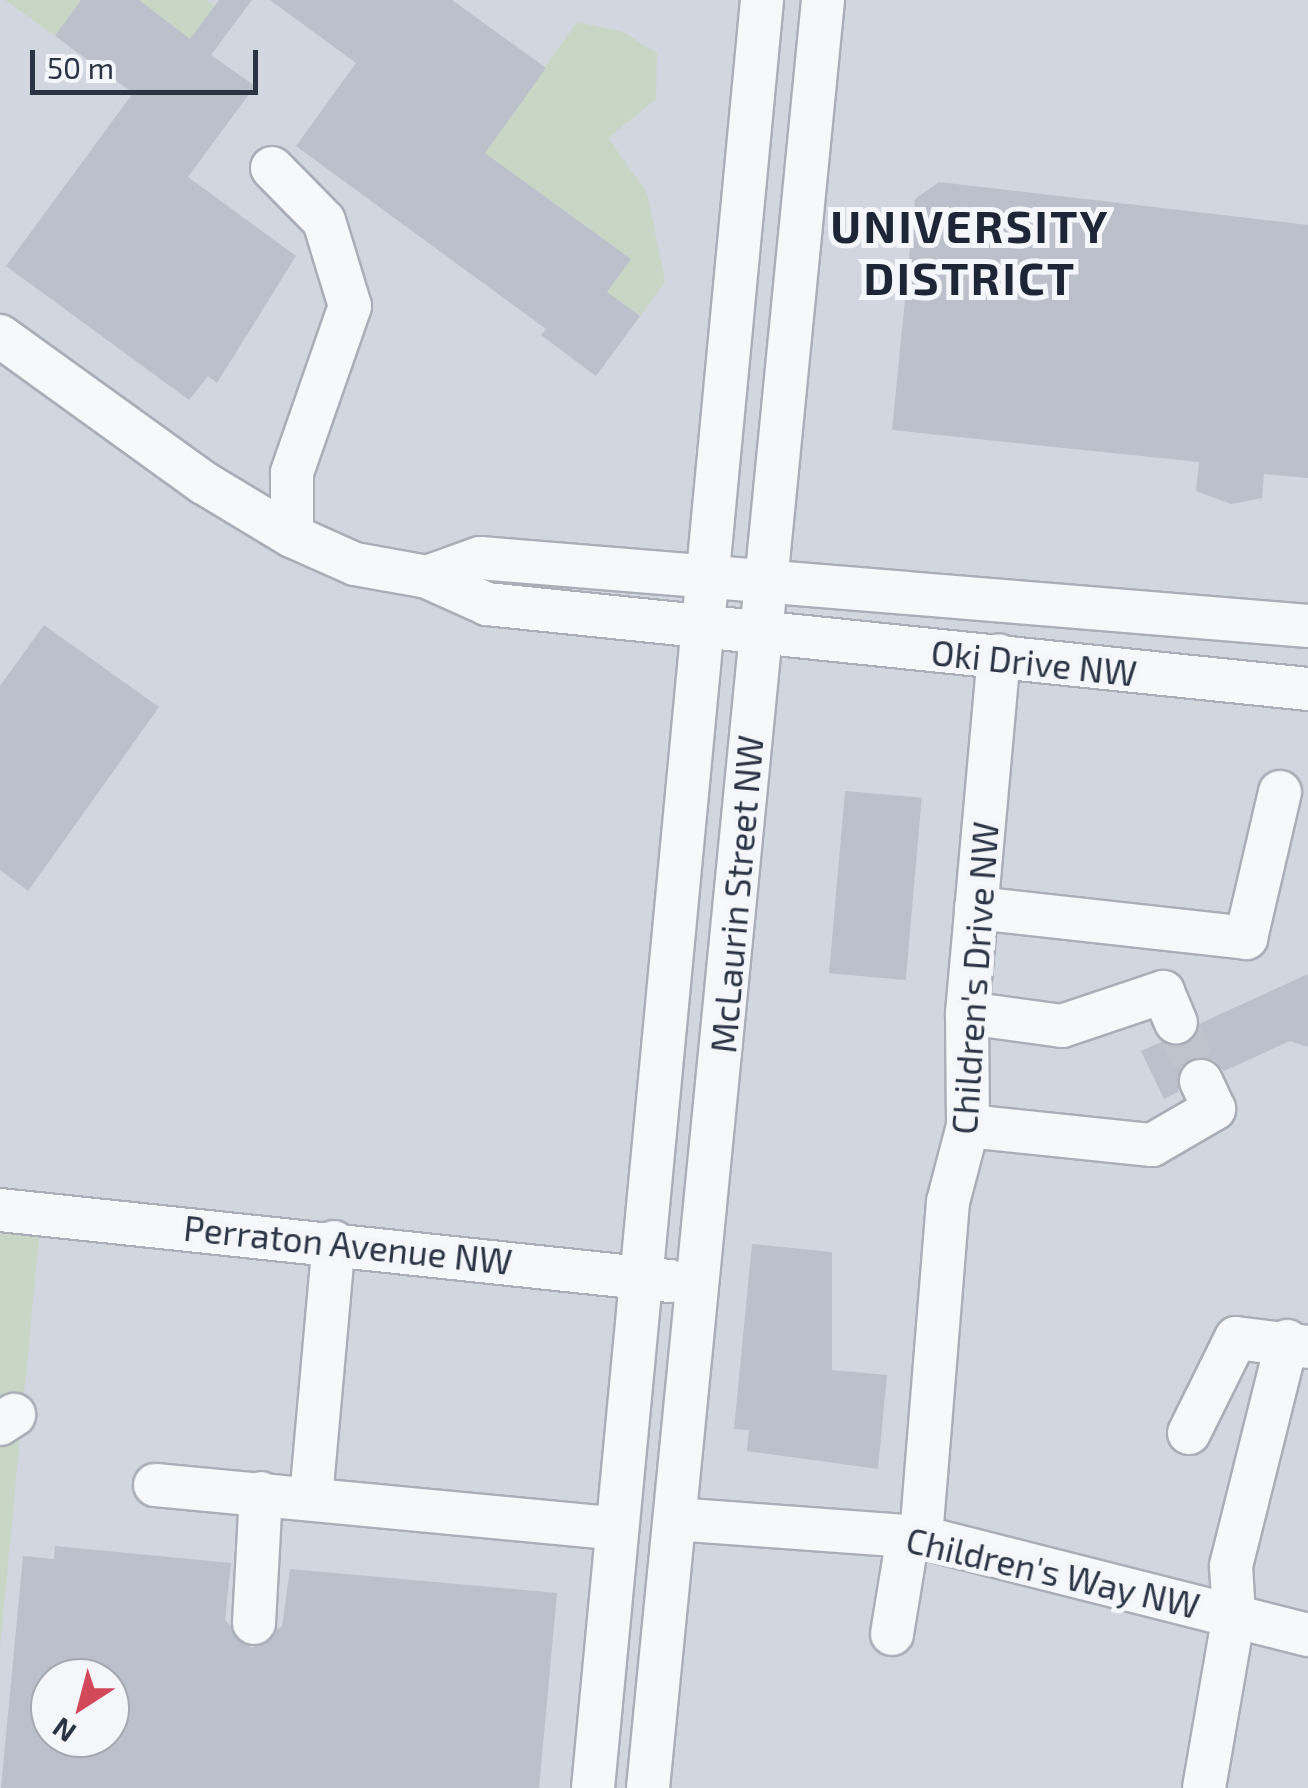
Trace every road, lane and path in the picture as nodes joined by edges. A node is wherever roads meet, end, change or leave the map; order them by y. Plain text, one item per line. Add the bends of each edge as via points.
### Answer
1 (762, 0) edge
2 (822, 0) edge
3 (272, 168) dead end
4 (0, 336) edge
5 (292, 536) junction
6 (427, 577) junction
7 (709, 578) junction
8 (762, 584) junction
9 (1308, 626) edge
10 (704, 629) junction
11 (760, 636) junction
12 (999, 655) junction
13 (1308, 689) edge
14 (1280, 792) dead end
15 (976, 908) junction
16 (966, 1013) junction
17 (1176, 1022) tunnel mouth
18 (1202, 1081) tunnel mouth
19 (968, 1126) junction
20 (0, 1210) edge
21 (334, 1242) junction
22 (642, 1276) junction
23 (695, 1286) junction
24 (1301, 1347) edge
25 (1189, 1433) dead end
26 (155, 1484) dead end
27 (260, 1493) junction
28 (311, 1498) junction
29 (675, 1519) junction
30 (613, 1528) junction
31 (914, 1537) junction
32 (1234, 1615) junction
33 (254, 1623) dead end
34 (892, 1634) dead end
35 (1308, 1635) edge
36 (594, 1788) edge
37 (648, 1788) edge
38 (1204, 1788) edge

1 - 7 street, McLaurin Street NW
2 - 8 street, McLaurin Street NW
3 - 5 street via 324,222 350,306 292,473
4 - 5 street, Oki Drive NW via 204,483
5 - 6 street, Oki Drive NW via 355,564
6 - 7 street, Oki Drive NW via 480,558
6 - 10 street, Oki Drive NW via 487,604
7 - 8 street, Oki Drive NW
7 - 10 street, McLaurin Street NW
8 - 9 street, Oki Drive NW
8 - 11 street, McLaurin Street NW
10 - 11 street, Oki Drive NW
10 - 22 street, McLaurin Street NW
11 - 12 street, Oki Drive NW
11 - 23 street, McLaurin Street NW
12 - 13 street, Oki Drive NW
12 - 15 street, Children's Drive NW
14 - 15 street via 1246,938
15 - 16 street, Children's Drive NW
16 - 17 street via 1062,1026 1163,992
16 - 19 street, Children's Drive NW
18 - 19 street via 1214,1109 1152,1145
19 - 31 street, Children's Drive NW via 948,1202
20 - 21 street, Perraton Avenue NW
21 - 22 street, Perraton Avenue NW
21 - 28 street
22 - 23 street, Perraton Avenue NW
22 - 30 street, McLaurin Street NW
23 - 29 street, McLaurin Street NW
24 - 25 street via 1236,1338
24 - 32 street via 1255,1572
26 - 27 street
27 - 28 street
27 - 33 street
28 - 30 street
29 - 31 street, Children's Way NW
29 - 37 street, McLaurin Street NW
30 - 36 street, McLaurin Street NW
31 - 32 street, Children's Way NW
31 - 34 street, Children's Drive NW
32 - 35 street, Children's Way NW
32 - 38 street

